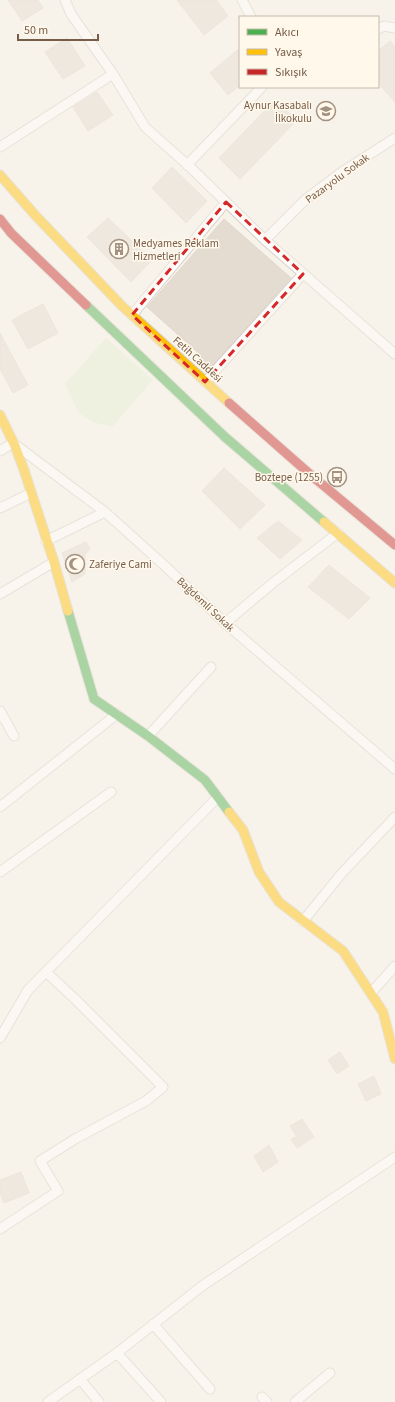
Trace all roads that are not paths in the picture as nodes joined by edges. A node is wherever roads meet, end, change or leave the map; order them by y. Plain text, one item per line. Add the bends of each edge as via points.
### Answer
1 (65, 0) edge
2 (242, 0) edge
3 (250, 16) edge
4 (379, 28) edge
5 (395, 28) edge
6 (113, 74) junction
7 (261, 88) edge
8 (395, 138) edge
9 (0, 147) edge
10 (187, 165) junction
11 (0, 175) edge
12 (226, 202) junction
13 (0, 220) edge
14 (265, 240) junction
15 (303, 274) junction
16 (132, 315) junction
17 (394, 352) edge
18 (206, 382) junction
19 (0, 415) edge
20 (13, 443) junction
21 (0, 451) edge
22 (31, 493) junction
23 (0, 508) edge
24 (105, 512) junction
25 (338, 533) junction
26 (46, 541) junction
27 (395, 545) edge
28 (54, 562) junction
29 (395, 583) edge
30 (0, 594) edge
31 (225, 623) junction
32 (212, 667) dead end
33 (0, 711) edge
34 (117, 714) junction
35 (14, 736) dead end
36 (148, 736) junction
37 (395, 769) edge
38 (111, 792) dead end
39 (218, 797) junction
40 (0, 807) edge
41 (395, 816) edge
42 (0, 872) edge
43 (303, 920) junction
44 (395, 966) edge
45 (46, 972) junction
46 (371, 993) junction
47 (0, 1038) edge
48 (395, 1059) edge
49 (395, 1157) edge
50 (0, 1229) edge
51 (153, 1324) junction
52 (117, 1353) junction
53 (330, 1373) dead end
54 (80, 1379) junction
55 (210, 1389) dead end
56 (48, 1402) edge
57 (99, 1402) edge
58 (161, 1402) edge
59 (295, 1402) edge

1 - 6 street via 71,14
2 - 3 street
4 - 5 street via 384,26
6 - 9 street
6 - 10 street via 145,127
7 - 10 street
8 - 14 street, Pazaryolu Sokak via 306,198
10 - 12 street
11 - 16 main road, Fetih Caddesi
12 - 14 street
12 - 16 street
13 - 25 main road via 172,388
14 - 15 street
15 - 17 street
15 - 18 street
16 - 18 main road, Fetih Caddesi
18 - 27 main road, Fetih Caddesi
19 - 20 main road
20 - 21 street
20 - 22 main road
20 - 24 street, Bağdemli Sokak
22 - 23 street
22 - 26 main road
24 - 26 street
24 - 31 street, Bağdemli Sokak
25 - 29 main road
25 - 31 street
26 - 28 main road
28 - 30 street
28 - 34 main road via 94,699
31 - 37 street, Bağdemli Sokak
32 - 36 street
33 - 35 street
34 - 36 main road
34 - 40 street
36 - 39 main road via 205,780
38 - 42 street
39 - 43 main road via 243,830 259,872 279,902
39 - 45 street
41 - 43 street
43 - 46 main road via 343,951
44 - 46 street
45 - 47 street via 28,990
45 - 50 street via 163,1087 146,1101 40,1161 58,1191
46 - 48 main road via 383,1012
49 - 51 street via 202,1286
51 - 52 street
51 - 55 street
52 - 54 street
52 - 58 street
53 - 59 street
54 - 56 street
54 - 57 street

